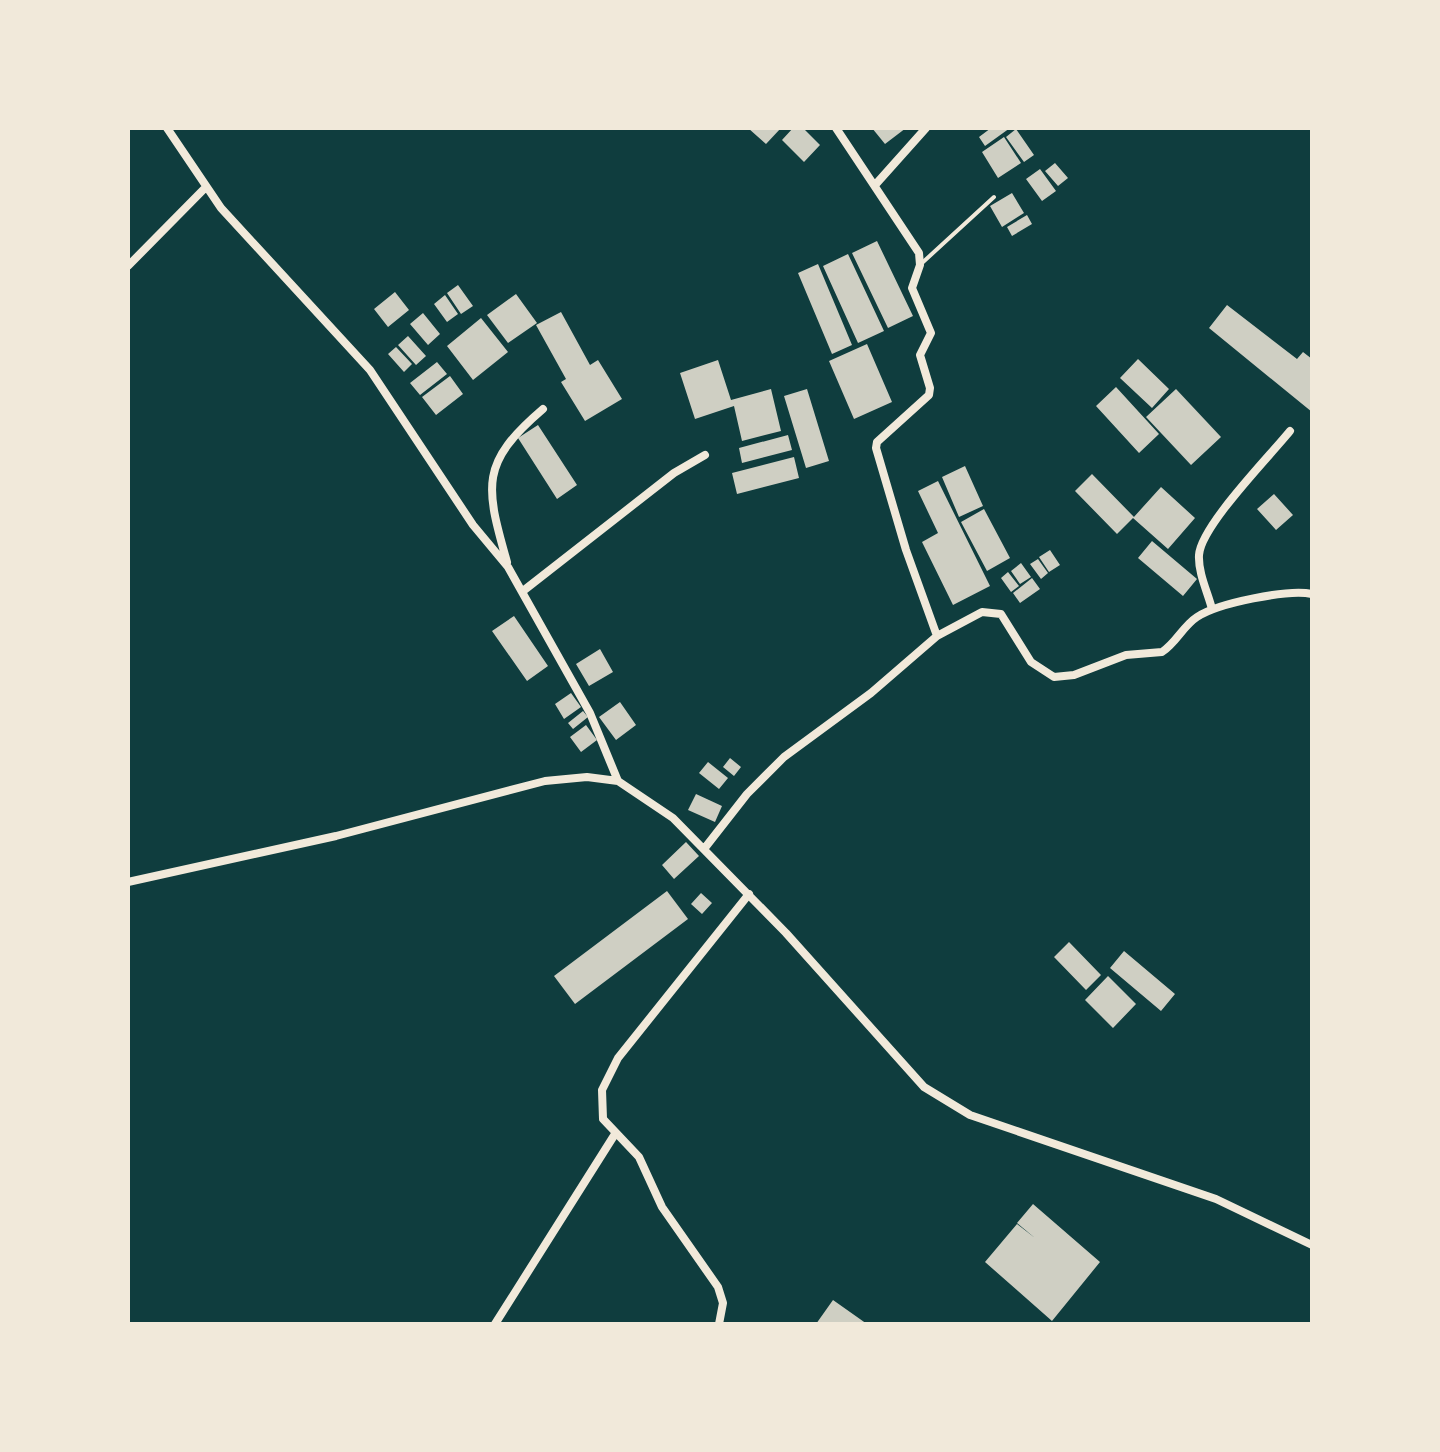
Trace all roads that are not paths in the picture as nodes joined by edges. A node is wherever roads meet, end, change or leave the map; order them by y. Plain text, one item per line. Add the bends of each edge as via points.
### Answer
1 (167, 128) edge
2 (836, 128) edge
3 (926, 128) edge
4 (876, 184) junction
5 (205, 188) junction
6 (994, 197) dead end
7 (920, 265) junction
8 (128, 266) edge
9 (543, 409) dead end
10 (1290, 431) dead end
11 (705, 455) dead end
12 (508, 567) junction
13 (523, 591) junction
14 (1312, 594) edge
15 (1212, 609) junction
16 (937, 636) junction
17 (618, 781) junction
18 (704, 849) junction
19 (128, 882) edge
20 (749, 894) junction
21 (615, 1134) junction
22 (1312, 1245) edge
23 (495, 1324) edge
24 (719, 1324) edge

1 - 5 street
2 - 4 street
3 - 4 street
4 - 7 street via 916,247
5 - 8 street
5 - 12 street via 370,370 473,525
6 - 7 lane
7 - 16 street via 912,288 931,333 920,355 929,395 876,448
9 - 12 street via 500,450 491,479
10 - 15 street via 1201,544 1200,567
11 - 13 street via 674,473
12 - 13 street
13 - 17 street via 590,713
14 - 15 street via 1291,593
15 - 16 street via 1190,622 1162,652 1126,655 1062,677 1036,668 1007,619 994,611
16 - 18 street via 784,757
17 - 18 street via 673,818
17 - 19 street via 545,781 336,836
18 - 20 street
20 - 21 street via 609,1073 600,1102 603,1119
20 - 22 street via 908,1073 951,1105 1216,1199
21 - 23 street
21 - 24 street via 639,1157 662,1207 718,1287 723,1303

